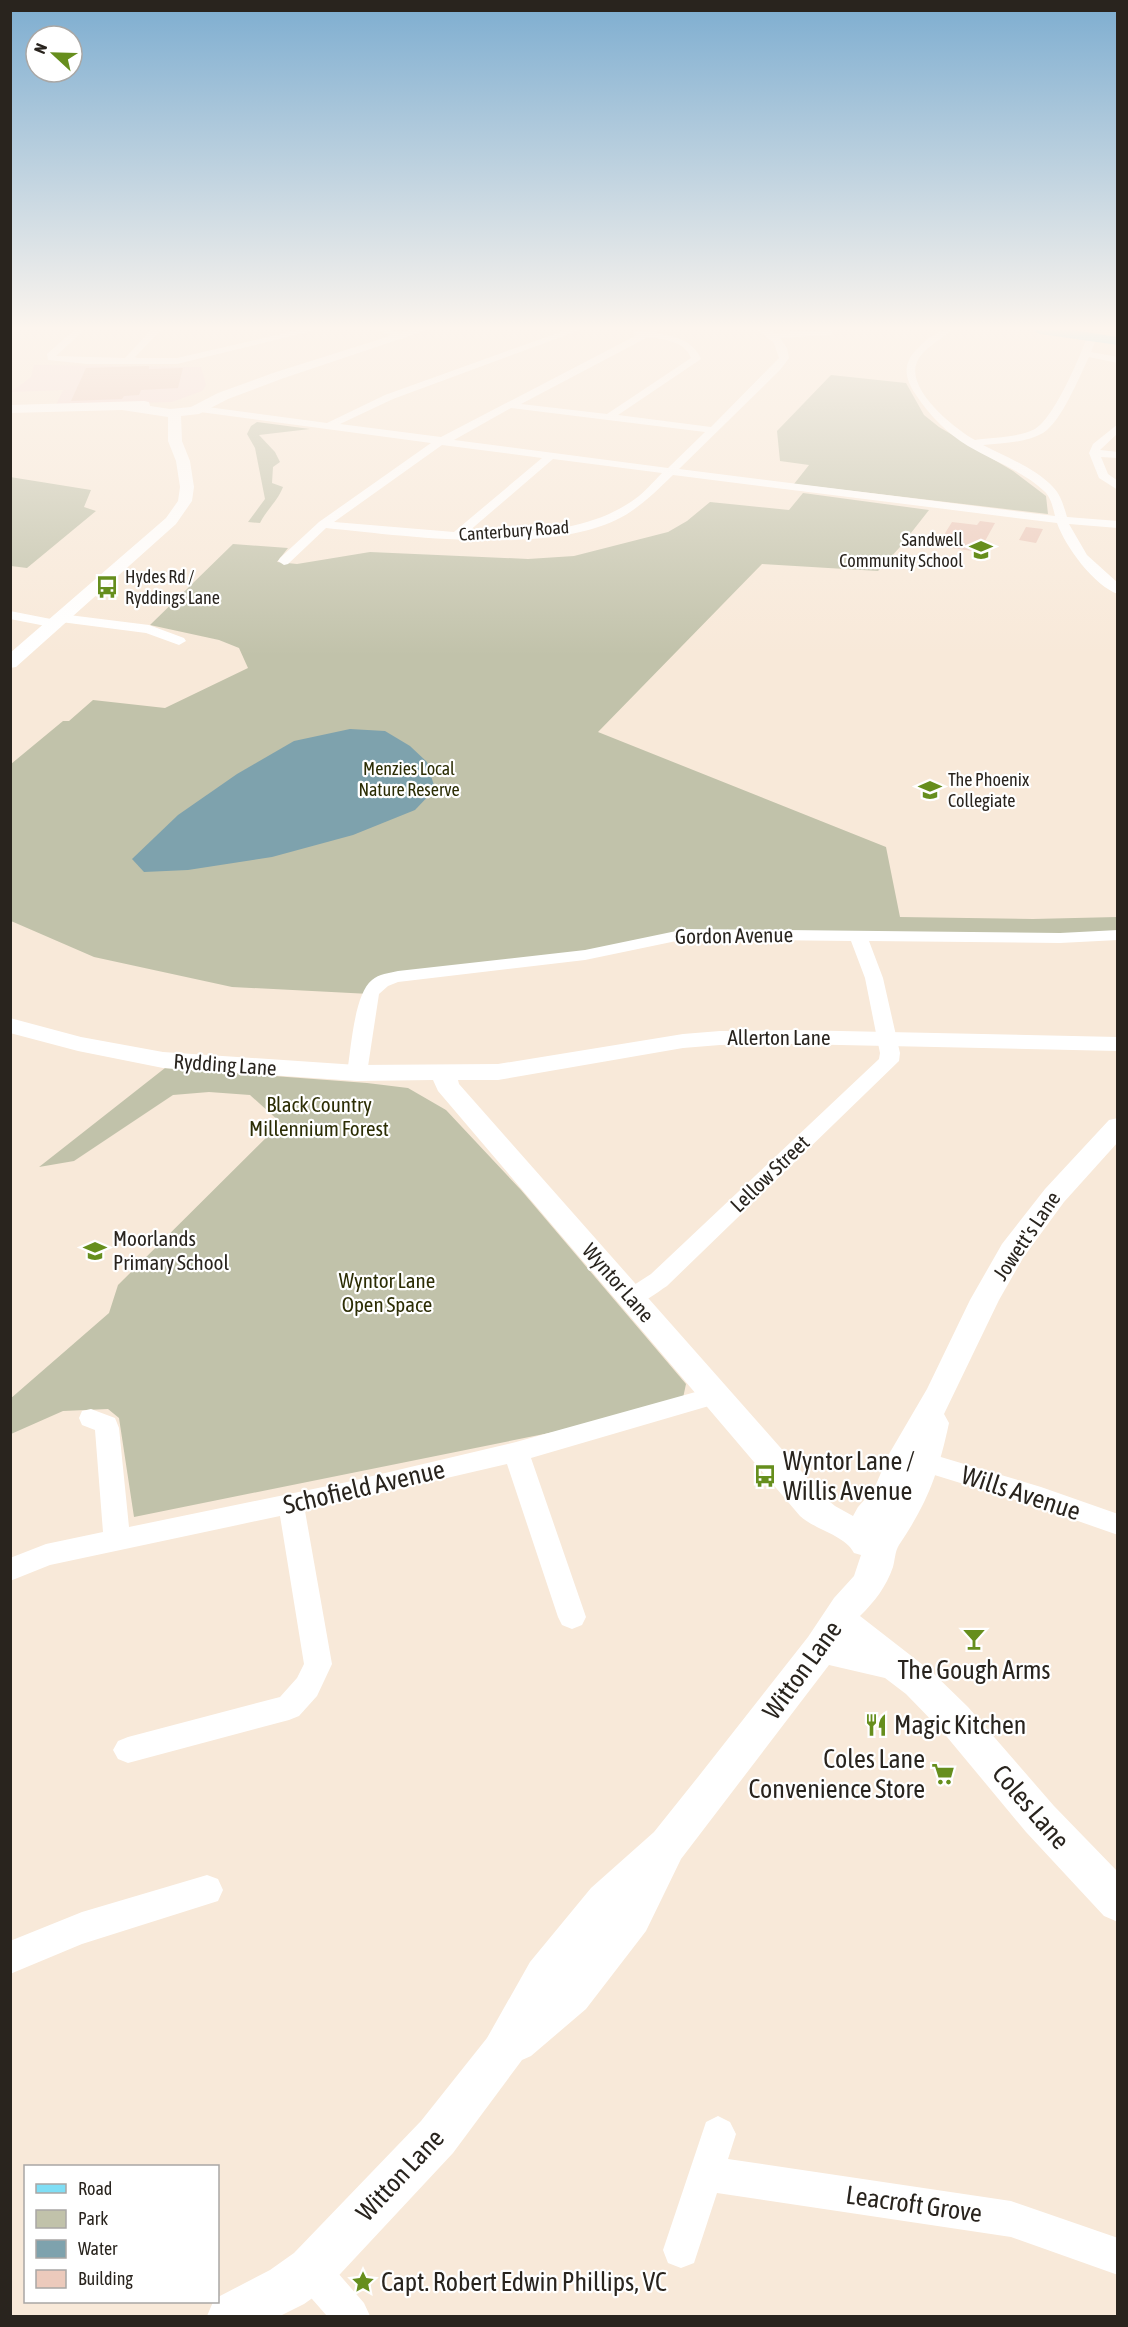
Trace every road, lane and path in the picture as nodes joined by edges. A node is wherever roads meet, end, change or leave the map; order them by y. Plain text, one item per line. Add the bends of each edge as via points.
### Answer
1 (175, 439) edge
2 (424, 439) edge
3 (446, 439) edge
4 (704, 439) edge
5 (965, 439) edge
6 (1002, 439) edge
7 (1105, 439) edge
8 (442, 441) junction
9 (972, 444) junction
10 (1094, 453) junction
11 (1118, 454) edge
12 (552, 455) junction
13 (671, 471) junction
14 (1118, 487) edge
15 (1062, 521) junction
16 (323, 524) junction
17 (1118, 525) edge
18 (457, 535) junction
19 (284, 561) dead end
20 (1118, 590) edge
21 (10, 615) edge
22 (58, 621) junction
23 (179, 641) dead end
24 (10, 663) edge
25 (858, 935) junction
26 (1118, 935) edge
27 (10, 1025) edge
28 (886, 1040) junction
29 (1118, 1044) edge
30 (357, 1073) junction
31 (444, 1073) junction
32 (1118, 1125) edge
33 (631, 1298) junction
34 (941, 1392) junction
35 (717, 1395) junction
36 (91, 1419) dead end
37 (516, 1452) junction
38 (924, 1462) junction
39 (894, 1480) junction
40 (291, 1504) junction
41 (1118, 1525) edge
42 (868, 1530) junction
43 (117, 1540) junction
44 (10, 1570) edge
45 (572, 1617) dead end
46 (836, 1625) junction
47 (128, 1750) dead end
48 (207, 1890) dead end
49 (1118, 1902) edge
50 (10, 1958) edge
51 (718, 2134) dead end
52 (705, 2174) junction
53 (681, 2250) dead end
54 (1118, 2256) edge
55 (299, 2278) junction
56 (231, 2316) edge
57 (253, 2316) edge
58 (351, 2316) edge

1 - 22 street via 183,461 185,501 171,521
2 - 8 street
3 - 8 street
4 - 13 street, Canterbury Road
5 - 9 street
6 - 9 street
7 - 10 street
8 - 12 street
8 - 16 street
9 - 15 street via 1049,489
10 - 11 street
10 - 14 street via 1103,476
12 - 13 street
12 - 18 street
13 - 15 street
13 - 18 street, Canterbury Road via 633,507 604,520 548,532
15 - 17 street
15 - 20 street via 1082,557
16 - 18 street, Canterbury Road
16 - 19 street
21 - 22 street
22 - 23 street via 149,629
22 - 24 street
25 - 26 street, Gordon Avenue
25 - 28 street via 874,978
25 - 30 street, Gordon Avenue via 686,934 585,955 383,980 370,994
27 - 30 street, Rydding Lane via 78,1044 163,1060
28 - 29 street, Allerton Lane
28 - 31 street, Allerton Lane via 720,1038 498,1072
28 - 33 street, Lellow Street via 889,1061 659,1280
30 - 31 street, Rydding Lane
31 - 33 street, Wyntor Lane via 447,1086
32 - 34 street, Jowett's Lane via 1065,1181 1021,1236
33 - 35 street, Wyntor Lane
34 - 38 street, Jowett's Lane
34 - 39 street, Jowett's Lane
35 - 37 street, Schofield Avenue
35 - 42 street, Wyntor Lane via 800,1490 810,1507 819,1515
36 - 43 street via 107,1428
37 - 40 street, Schofield Avenue
37 - 45 street
38 - 39 street via 917,1460 909,1474
38 - 41 street, Wills Avenue
38 - 42 street, Jowett's Lane via 900,1519
39 - 42 street, Jowett's Lane
40 - 43 street, Schofield Avenue
40 - 47 street via 318,1664 308,1687 289,1707
42 - 46 street, Witton Lane
43 - 44 street, Schofield Avenue via 46,1555
46 - 49 street, Coles Lane via 919,1683
46 - 55 street, Witton Lane via 668,1845 632,1917 577,1986 502,2053 437,2137
48 - 50 street via 37,1944
51 - 52 street
52 - 53 street
52 - 54 street, Leacroft Grove via 1011,2219
55 - 56 street, Witton Lane
55 - 57 street, Witton Lane
55 - 58 street

